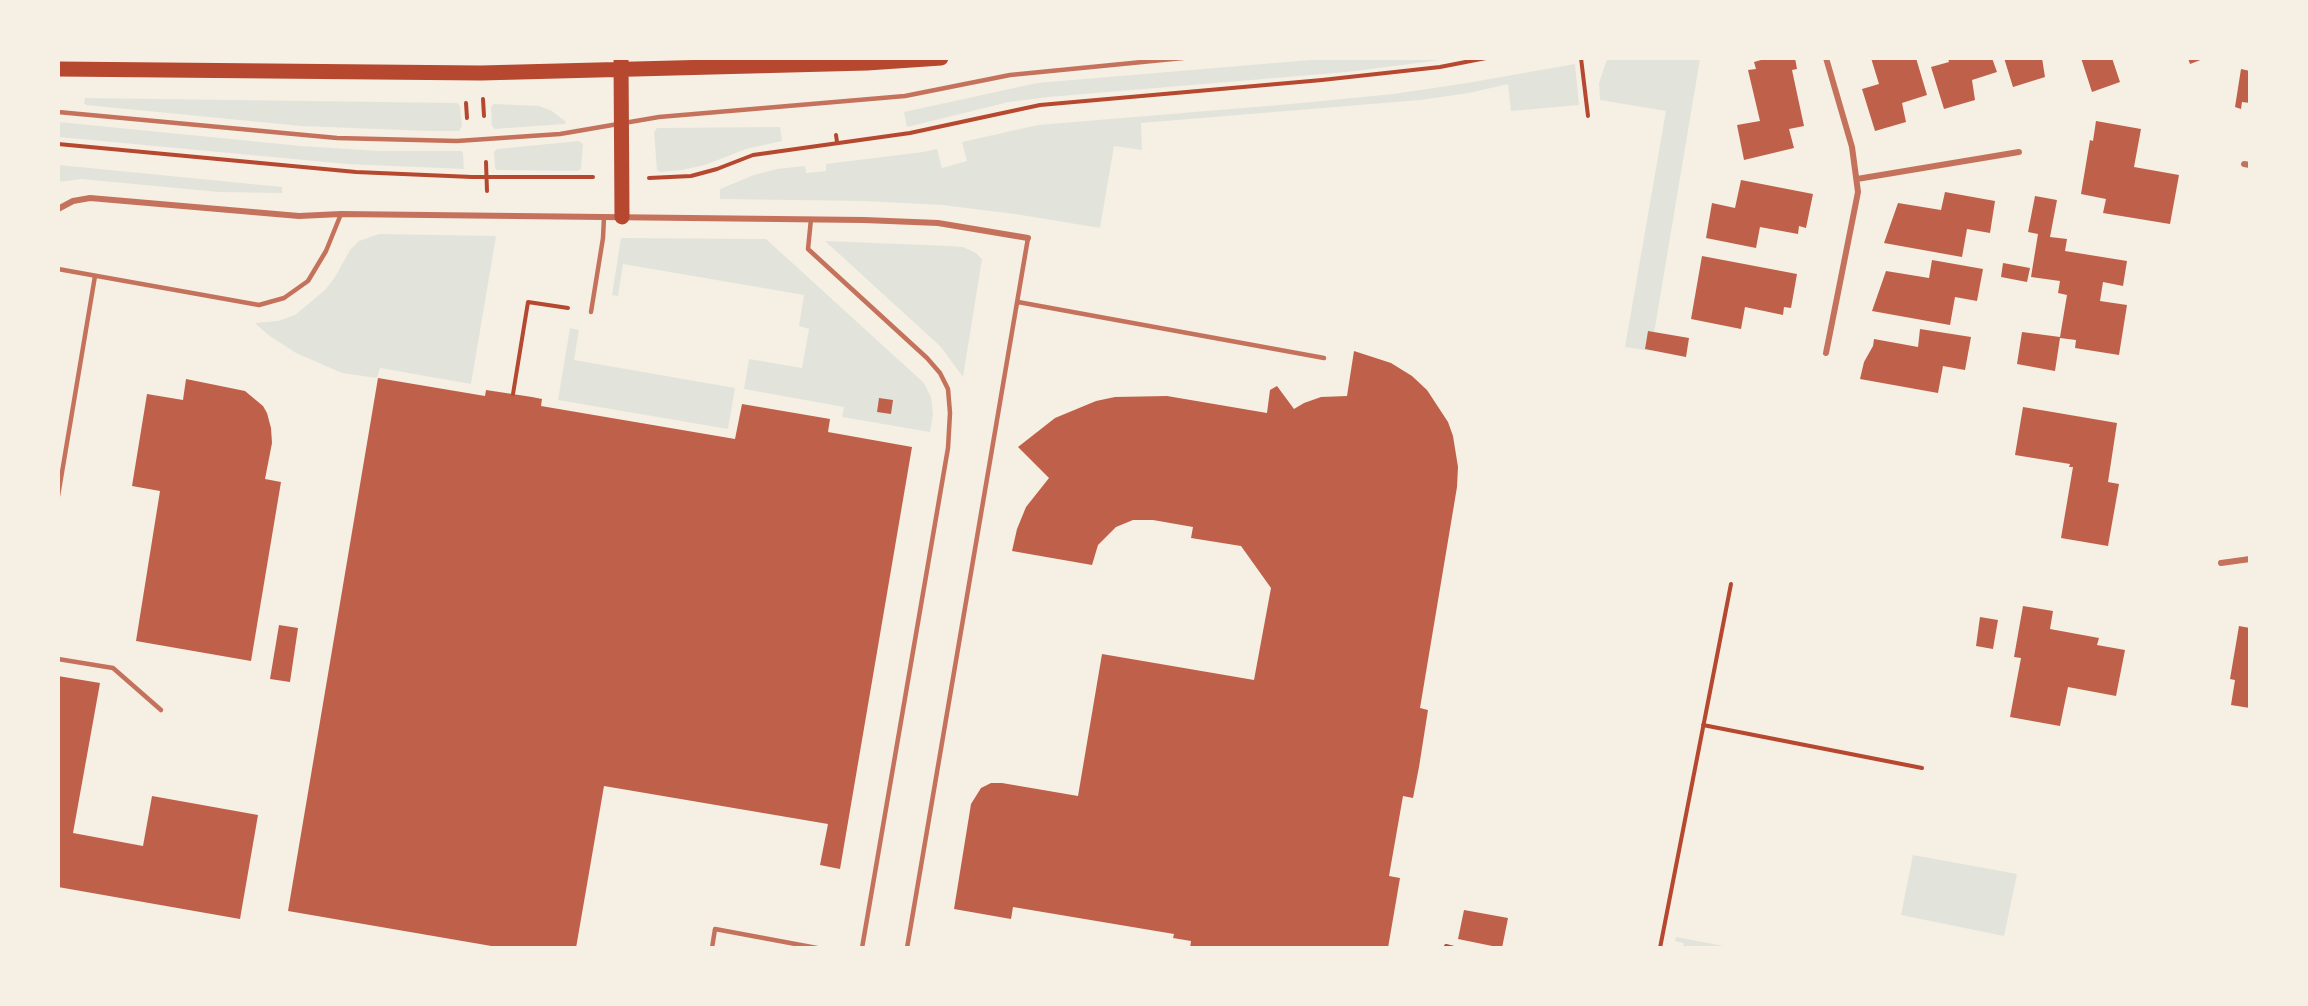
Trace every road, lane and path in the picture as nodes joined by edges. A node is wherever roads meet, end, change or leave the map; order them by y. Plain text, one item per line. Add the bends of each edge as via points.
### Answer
1 (941, 58) edge
2 (1183, 58) edge
3 (1486, 58) edge
4 (1581, 58) edge
5 (1826, 58) edge
6 (621, 64) edge
7 (58, 69) edge
8 (58, 112) edge
9 (1588, 116) dead end
10 (621, 124) junction
11 (836, 135) dead end
12 (837, 142) junction
13 (58, 144) edge
14 (2019, 152) dead end
15 (621, 177) junction
16 (1857, 179) junction
17 (58, 210) edge
18 (341, 214) junction
19 (604, 217) junction
20 (622, 217) junction
21 (811, 219) junction
22 (1028, 238) joint
23 (58, 269) edge
24 (95, 276) junction
25 (1018, 302) junction
26 (591, 312) joint
27 (1826, 353) dead end
28 (1324, 358) dead end
29 (513, 394) dead end
30 (58, 496) edge
31 (2250, 559) edge
32 (2221, 563) dead end
33 (1731, 584) dead end
34 (58, 659) edge
35 (161, 710) dead end
36 (1703, 724) junction
37 (1922, 768) dead end
38 (1446, 946) dead end
39 (712, 948) edge
40 (817, 948) edge
41 (862, 948) edge
42 (907, 948) edge
43 (1454, 948) edge
44 (1660, 948) edge

1 - 6 main road via 867,63
2 - 10 lane via 1010,75 905,96 659,117
3 - 12 path via 1322,80 1040,105 938,128
4 - 9 path
5 - 16 street
6 - 7 main road via 481,73
6 - 10 main road
8 - 10 lane via 398,141 560,134
10 - 15 main road
11 - 12 path
12 - 15 path via 753,155 691,176
13 - 15 path via 356,172
14 - 16 street
15 - 20 main road
16 - 27 street via 1856,207
17 - 18 street via 73,201 90,198 298,216
18 - 19 street
18 - 24 lane via 326,251 308,280 284,297 259,305
19 - 20 street
19 - 26 lane
20 - 21 street
21 - 22 street via 938,223
21 - 41 lane via 808,249 934,366 948,389 950,413 948,448
22 - 25 lane
23 - 24 lane
24 - 30 lane
25 - 28 lane
25 - 42 lane
26 - 29 path via 528,302
31 - 32 street
33 - 36 path
34 - 35 lane via 113,668
36 - 37 path
36 - 44 path
38 - 43 path
39 - 40 lane via 715,929

